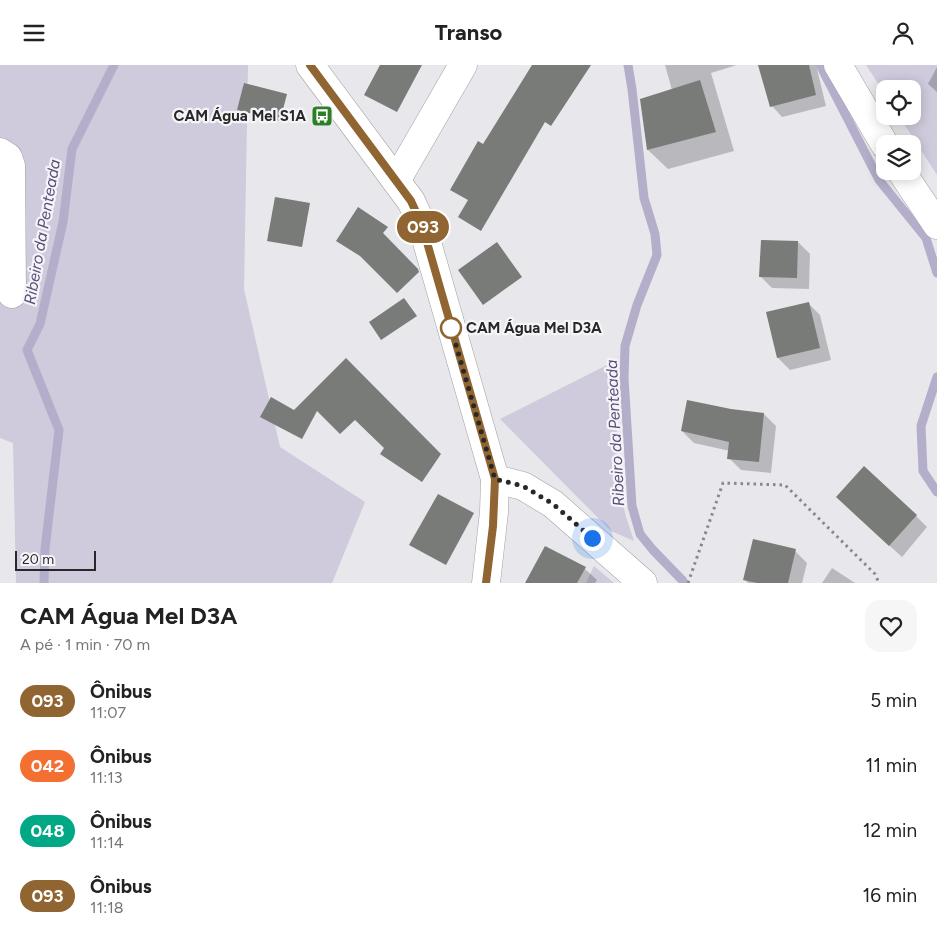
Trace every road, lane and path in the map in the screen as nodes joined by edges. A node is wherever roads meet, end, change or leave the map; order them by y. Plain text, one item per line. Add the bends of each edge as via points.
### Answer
1 (310, 65) edge
2 (463, 65) edge
3 (838, 65) edge
4 (879, 135) edge
5 (0, 152) edge
6 (907, 180) edge
7 (396, 181) junction
8 (937, 225) edge
9 (12, 294) dead end
10 (495, 479) junction
11 (486, 583) edge
12 (643, 583) edge
13 (688, 583) edge
14 (879, 583) edge

1 - 7 street
2 - 7 street
3 - 4 street
5 - 9 street via 8,157 11,166
6 - 8 street
7 - 10 street via 411,201 422,225
10 - 11 street
10 - 12 street via 523,486 553,504
13 - 14 path via 723,483 785,485 875,574

